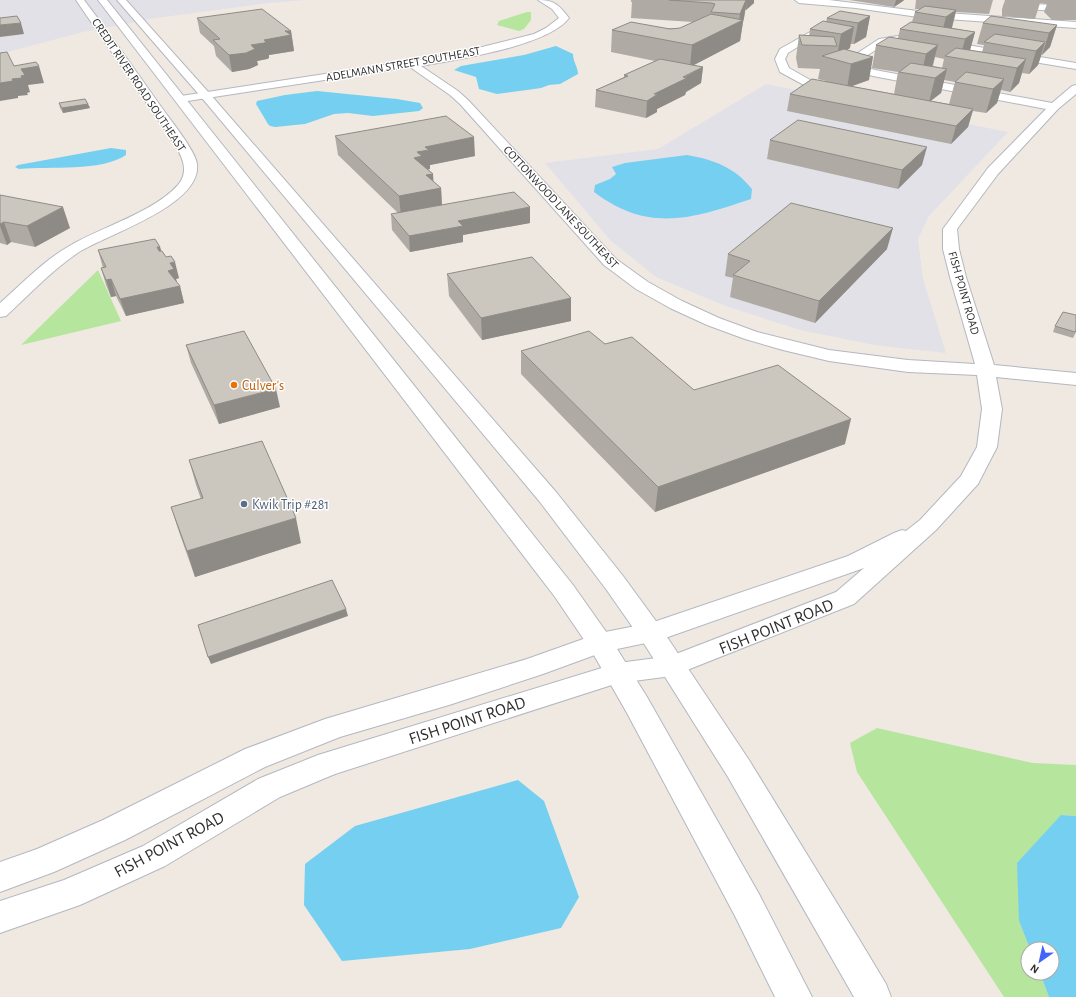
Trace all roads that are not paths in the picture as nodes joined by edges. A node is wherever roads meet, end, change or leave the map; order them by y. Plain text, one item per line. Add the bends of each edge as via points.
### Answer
1 (80, 0) edge
2 (102, 0) edge
3 (121, 0) edge
4 (542, 0) edge
5 (799, 0) edge
6 (824, 1) edge
7 (997, 5) dead end
8 (1076, 9) edge
9 (1076, 25) edge
10 (817, 32) edge
11 (412, 64) junction
12 (1076, 66) edge
13 (894, 77) junction
14 (884, 85) dead end
15 (1076, 88) edge
16 (846, 93) edge
17 (206, 96) junction
18 (181, 99) junction
19 (1054, 107) junction
20 (0, 312) edge
21 (986, 370) junction
22 (1076, 380) edge
23 (928, 525) junction
24 (651, 633) junction
25 (600, 643) junction
26 (672, 666) junction
27 (618, 673) junction
28 (0, 876) edge
29 (0, 917) edge
30 (794, 997) edge
31 (873, 997) edge

1 - 20 street, CREDIT RIVER ROAD SOUTHEAST via 103,30 191,162 190,176 180,191 162,204 95,237 60,258
2 - 18 street
3 - 17 street
4 - 11 street, ADELMANN STREET SOUTHEAST via 555,7 564,18 549,30 520,42
5 - 6 street
6 - 9 street via 918,14
7 - 8 street
10 - 16 street via 784,51 780,59 784,70 808,83
11 - 17 street, ADELMANN STREET SOUTHEAST
11 - 21 street, COTTONWOOD LANE SOUTHEAST via 464,102 610,262 627,276 668,301 734,329 823,354 907,366
12 - 13 street via 925,41 898,39 882,41 851,62 857,68
13 - 14 street
13 - 19 street
15 - 19 street, FISH POINT ROAD
17 - 18 street, ADELMANN STREET SOUTHEAST
17 - 24 street via 548,497
18 - 25 street via 559,585
19 - 21 street, FISH POINT ROAD via 993,171 950,229 951,249 958,277
21 - 22 street, COTTONWOOD LANE SOUTHEAST
21 - 23 street, FISH POINT ROAD via 992,409 987,447 970,478
23 - 24 street, FISH POINT ROAD via 856,562
23 - 26 street, FISH POINT ROAD via 845,598
24 - 25 street, FISH POINT ROAD
24 - 26 street
25 - 27 street
25 - 28 street, FISH POINT ROAD via 534,667 327,729 255,758 114,830 42,862
26 - 27 street, FISH POINT ROAD
26 - 31 street via 804,876
27 - 29 street, FISH POINT ROAD via 328,764 269,788 154,856 68,894
27 - 30 street via 747,905

